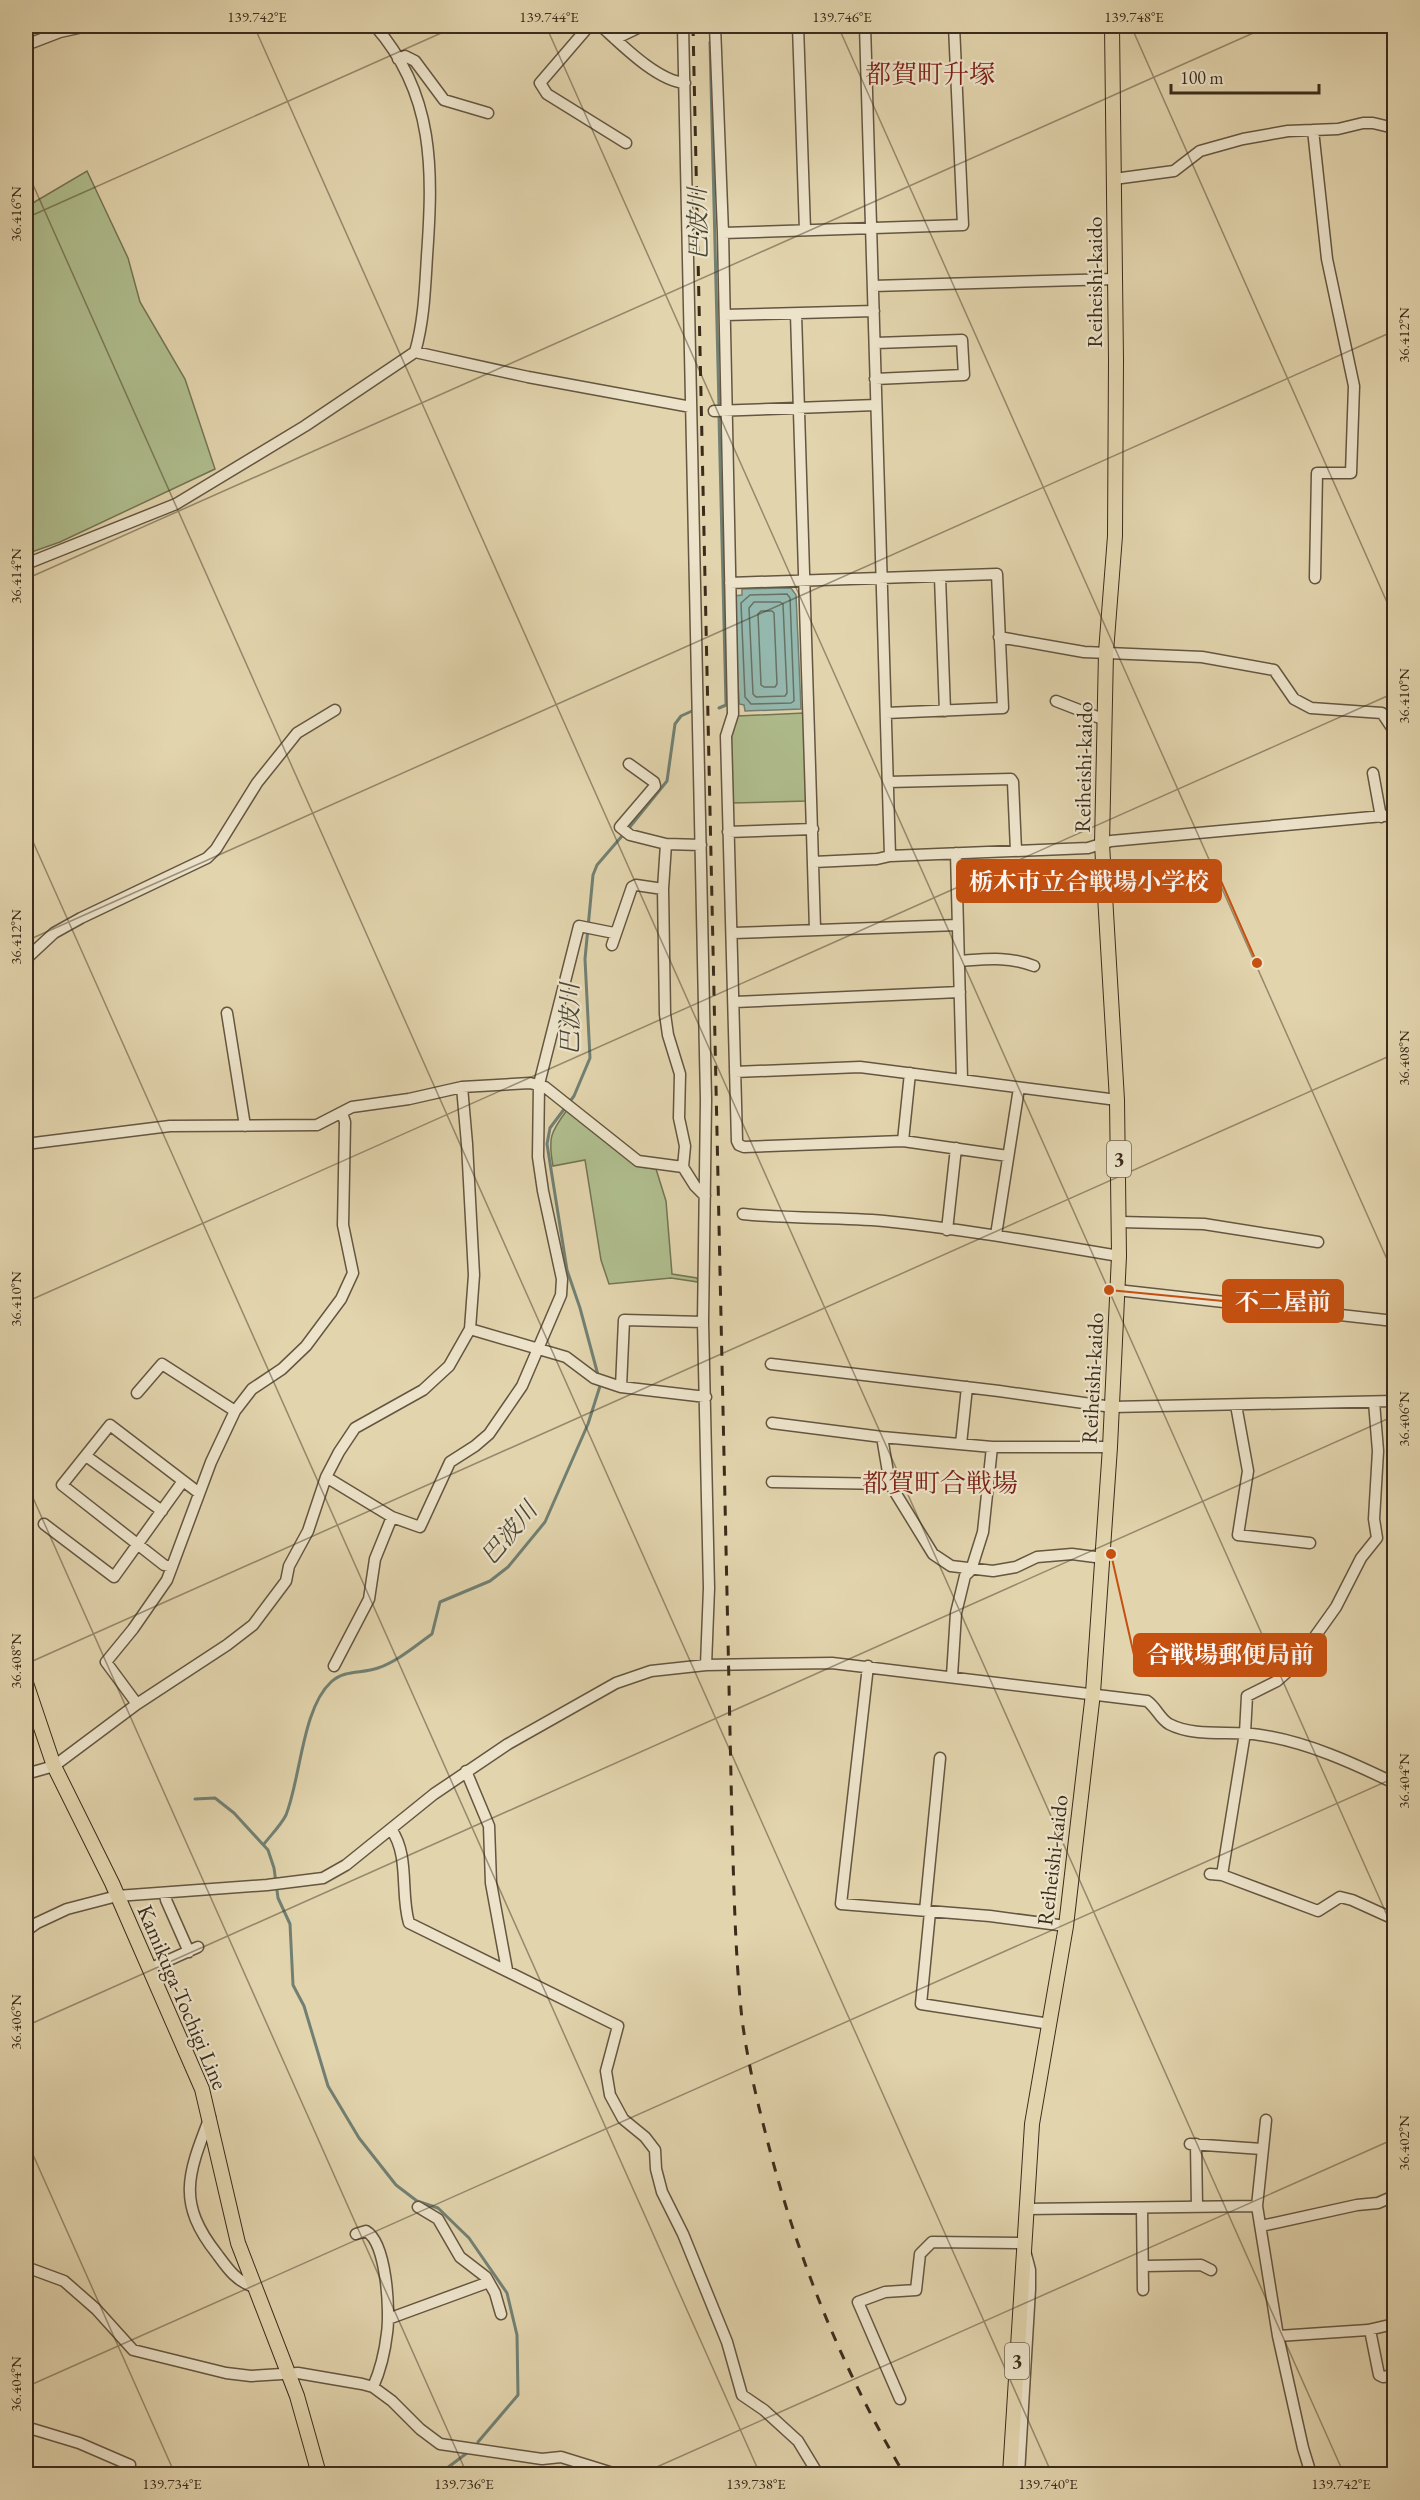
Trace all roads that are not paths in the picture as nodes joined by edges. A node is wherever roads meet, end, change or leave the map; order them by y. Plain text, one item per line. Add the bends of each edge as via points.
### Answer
1 (82, 26) edge
2 (375, 26) edge
3 (589, 26) edge
4 (601, 26) edge
5 (642, 26) edge
6 (682, 26) edge
7 (715, 26) edge
8 (798, 26) edge
9 (865, 26) edge
10 (954, 26) edge
11 (1112, 26) edge
12 (615, 39) junction
13 (26, 45) edge
14 (398, 59) junction
15 (685, 83) junction
16 (488, 113) dead end
17 (1395, 128) edge
18 (1313, 130) junction
19 (626, 143) dead end
20 (1114, 179) junction
21 (872, 227) junction
22 (805, 230) junction
23 (723, 233) junction
24 (1115, 279) junction
25 (873, 286) junction
26 (874, 311) junction
27 (795, 314) junction
28 (725, 315) junction
29 (876, 343) junction
30 (415, 352) junction
31 (875, 379) junction
32 (876, 405) junction
33 (691, 406) junction
34 (799, 410) junction
35 (714, 411) dead end
36 (726, 411) junction
37 (26, 564) edge
38 (940, 577) junction
39 (1315, 578) dead end
40 (881, 579) junction
41 (804, 581) junction
42 (730, 583) junction
43 (999, 637) junction
44 (1106, 652) junction
45 (1056, 701) dead end
46 (335, 710) dead end
47 (945, 711) junction
48 (886, 713) junction
49 (1105, 720) junction
50 (1395, 731) edge
51 (629, 764) dead end
52 (1373, 773) dead end
53 (888, 782) junction
54 (1395, 815) edge
55 (1381, 817) junction
56 (813, 829) junction
57 (728, 832) junction
58 (666, 844) junction
59 (1102, 844) junction
60 (701, 845) junction
61 (1016, 851) junction
62 (956, 853) junction
63 (890, 856) junction
64 (814, 862) junction
65 (663, 889) junction
66 (958, 926) junction
67 (815, 929) junction
68 (614, 933) junction
69 (733, 933) junction
70 (612, 945) dead end
71 (26, 959) edge
72 (959, 960) junction
73 (1034, 966) dead end
74 (960, 993) junction
75 (735, 1002) junction
76 (227, 1013) dead end
77 (735, 1072) junction
78 (910, 1073) junction
79 (962, 1079) junction
80 (539, 1084) junction
81 (462, 1087) junction
82 (1019, 1088) junction
83 (1117, 1100) junction
84 (342, 1113) junction
85 (245, 1126) junction
86 (903, 1141) junction
87 (26, 1144) edge
88 (956, 1148) junction
89 (1008, 1156) junction
90 (683, 1167) junction
91 (705, 1196) junction
92 (743, 1214) dead end
93 (1120, 1222) junction
94 (946, 1230) junction
95 (996, 1236) junction
96 (1318, 1242) dead end
97 (1119, 1256) junction
98 (1117, 1290) junction
99 (1395, 1321) edge
100 (703, 1322) junction
101 (470, 1329) junction
102 (539, 1348) junction
103 (771, 1364) dead end
104 (621, 1387) junction
105 (967, 1387) junction
106 (137, 1393) dead end
107 (706, 1397) junction
108 (1395, 1401) edge
109 (1374, 1402) junction
110 (1236, 1405) junction
111 (1112, 1407) junction
112 (235, 1412) junction
113 (772, 1423) dead end
114 (882, 1437) junction
115 (961, 1444) junction
116 (992, 1447) junction
117 (1110, 1447) junction
118 (86, 1456) junction
119 (326, 1477) junction
120 (183, 1481) junction
121 (772, 1482) dead end
122 (890, 1484) junction
123 (199, 1493) junction
124 (162, 1511) junction
125 (392, 1517) junction
126 (45, 1524) dead end
127 (137, 1543) junction
128 (1310, 1543) dead end
129 (1103, 1558) junction
130 (172, 1567) junction
131 (971, 1570) junction
132 (706, 1665) junction
133 (334, 1666) dead end
134 (868, 1666) junction
135 (952, 1676) junction
136 (26, 1683) edge
137 (1093, 1693) junction
138 (137, 1704) junction
139 (1245, 1733) junction
140 (940, 1758) dead end
141 (54, 1766) junction
142 (466, 1771) junction
143 (26, 1774) edge
144 (1395, 1783) edge
145 (391, 1829) junction
146 (1210, 1874) dead end
147 (1222, 1875) junction
148 (165, 1894) junction
149 (117, 1896) junction
150 (927, 1911) junction
151 (1395, 1918) edge
152 (1066, 1926) junction
153 (26, 1930) edge
154 (149, 1969) junction
155 (507, 1970) junction
156 (1050, 2024) junction
157 (210, 2117) junction
158 (1266, 2120) dead end
159 (1262, 2149) junction
160 (1395, 2196) edge
161 (1257, 2206) junction
162 (418, 2207) dead end
163 (1197, 2207) junction
164 (1142, 2208) junction
165 (1026, 2209) junction
166 (1262, 2226) junction
167 (356, 2234) dead end
168 (1023, 2243) junction
169 (26, 2266) edge
170 (1145, 2266) junction
171 (1211, 2270) dead end
172 (489, 2282) junction
173 (254, 2287) junction
174 (1143, 2290) dead end
175 (501, 2314) dead end
176 (388, 2319) junction
177 (1395, 2324) edge
178 (1370, 2330) junction
179 (1278, 2336) junction
180 (289, 2374) junction
181 (1395, 2375) edge
182 (373, 2387) junction
183 (900, 2399) dead end
184 (26, 2427) edge
185 (130, 2475) edge
186 (319, 2475) edge
187 (616, 2475) edge
188 (818, 2475) edge
189 (1010, 2475) edge
190 (1019, 2475) edge
191 (1311, 2475) edge

1 - 13 street
2 - 14 street
3 - 19 street via 540,83 547,94
4 - 12 street
5 - 12 street
6 - 15 street
7 - 23 street
8 - 22 street
9 - 21 street
10 - 21 street via 963,225
11 - 20 main road, Reiheishi-kaido / 3
12 - 15 street via 671,81
14 - 16 street via 405,56 415,61 444,100
14 - 30 street via 423,117 430,153 422,327
15 - 33 street
17 - 18 street via 1373,123
18 - 20 street via 1243,139 1200,151 1174,171
18 - 39 street via 1327,259 1354,386 1352,473 1317,473
20 - 24 main road, Reiheishi-kaido / 3
21 - 22 street
21 - 25 street
22 - 23 street
23 - 28 street
24 - 25 street
24 - 44 main road, Reiheishi-kaido / 3 via 1115,536
25 - 26 street
26 - 27 street
26 - 29 street
27 - 28 street
27 - 34 street
28 - 36 street
29 - 31 street
29 - 31 street via 962,340 964,375
30 - 33 street
30 - 37 street via 176,504
31 - 32 street
32 - 34 street
32 - 40 street
33 - 60 street
34 - 36 street
34 - 41 street
35 - 36 street
36 - 42 street
38 - 40 street
38 - 43 street via 997,574
38 - 47 street
40 - 41 street
40 - 48 street
41 - 42 street
41 - 56 street
42 - 57 street via 733,714 726,736
43 - 44 street via 1084,652
43 - 47 street via 1003,708
44 - 49 main road, Reiheishi-kaido / 3
44 - 50 street via 1202,657 1274,670 1294,699 1311,708 1382,713
45 - 49 street
46 - 71 street via 297,733 257,783 207,858 54,933
47 - 48 street
48 - 53 street
49 - 59 main road, Reiheishi-kaido / 3
51 - 58 street via 655,786 620,827 630,835
52 - 55 street
53 - 61 street via 1011,779
53 - 63 street
54 - 55 street
55 - 59 street
56 - 57 street
56 - 64 street
57 - 69 street
58 - 60 street
58 - 65 street
59 - 61 street
59 - 83 main road, Reiheishi-kaido / 3
60 - 91 street
61 - 62 street
62 - 63 street
62 - 66 street
63 - 64 street
64 - 67 street
65 - 68 street via 632,887
65 - 90 street via 665,1014 680,1074
66 - 67 street
66 - 72 street
67 - 69 street
68 - 70 street
68 - 80 street via 579,927
69 - 75 street
72 - 73 street via 1014,958
72 - 74 street
74 - 75 street
74 - 79 street
75 - 77 street
76 - 85 street
77 - 78 street via 860,1067
77 - 86 street via 736,1137 741,1147
78 - 79 street
78 - 86 street
79 - 82 street
80 - 81 street
80 - 90 street via 638,1161
80 - 102 street via 538,1157 562,1279 561,1295
81 - 84 street via 352,1107
81 - 101 street via 474,1275
82 - 83 street
82 - 89 street
83 - 93 main road, Reiheishi-kaido / 3
84 - 85 street via 317,1125
84 - 112 street via 343,1225 353,1273 341,1299 306,1346 282,1369 252,1389
85 - 87 street via 170,1126
86 - 88 street
88 - 89 street
88 - 94 street
89 - 95 street
90 - 91 street
91 - 100 street
92 - 94 street via 883,1221
93 - 96 street via 1204,1224
93 - 97 main road, Reiheishi-kaido / 3
94 - 95 street
95 - 97 street
97 - 98 main road, Reiheishi-kaido / 3
98 - 99 street
98 - 111 main road, Reiheishi-kaido / 3
100 - 104 street via 624,1320
100 - 107 street
101 - 102 street
101 - 119 street via 449,1366 423,1390 355,1428
102 - 104 street via 566,1357 594,1378
102 - 125 street via 522,1386 489,1434 447,1466 420,1527
103 - 105 street
104 - 107 street
105 - 111 street
105 - 115 street
106 - 112 street via 162,1364
107 - 132 street
108 - 109 street
109 - 110 street
109 - 139 street via 1377,1538 1361,1558 1336,1607 1294,1666 1277,1681 1247,1696
110 - 111 street
110 - 128 street via 1248,1462 1238,1535
111 - 117 main road, Reiheishi-kaido / 3
112 - 123 street
113 - 114 street
114 - 115 street
114 - 122 street
115 - 116 street
116 - 117 street
116 - 131 street via 983,1532
117 - 129 main road, Reiheishi-kaido / 3
118 - 120 street via 110,1425
118 - 124 street
118 - 127 street via 62,1485
119 - 125 street
119 - 138 street via 286,1581 267,1609 227,1645
120 - 123 street
120 - 124 street
121 - 122 street
122 - 131 street via 933,1554 951,1566
123 - 130 street
124 - 127 street
125 - 133 street via 375,1559 369,1599
126 - 127 street via 114,1577
127 - 130 street
129 - 131 street via 1072,1554 1036,1557 1016,1567
129 - 137 main road, Reiheishi-kaido / 3
130 - 138 street via 154,1602 105,1662
131 - 135 street via 965,1576 956,1613
132 - 134 street via 802,1662
132 - 142 street via 651,1671 615,1683
134 - 135 street
134 - 150 street via 841,1904
135 - 137 street
136 - 141 main road, Kamikuga-Tochigi Line
137 - 139 street via 1147,1701 1167,1723 1178,1727
137 - 152 main road, Reiheishi-kaido / 3
138 - 141 street
139 - 144 street via 1323,1752
139 - 147 street
140 - 150 street
141 - 143 street
141 - 149 main road, Kamikuga-Tochigi Line
142 - 145 street
142 - 155 street via 489,1826 491,1883
145 - 148 street via 323,1878
145 - 155 street via 402,1861 409,1923
146 - 147 street
147 - 151 street via 1318,1911 1340,1897
148 - 149 street
148 - 154 street via 193,1949
149 - 153 street via 67,1909
149 - 154 main road, Kamikuga-Tochigi Line
150 - 152 street
150 - 156 street via 921,2004
152 - 156 main road, Reiheishi-kaido / 3
154 - 157 main road, Kamikuga-Tochigi Line via 190,2058
155 - 188 street via 618,2026 606,2071 610,2095 623,2119 655,2150 662,2192 728,2342 742,2395 798,2441
156 - 165 main road, Reiheishi-kaido / 3 via 1032,2124
157 - 173 main road, Kamikuga-Tochigi Line via 233,2225
157 - 173 street via 188,2186 194,2215 203,2236 231,2273
158 - 159 street
159 - 161 street
159 - 163 street via 1193,2144
160 - 166 street via 1378,2203
161 - 163 street
161 - 166 street
162 - 172 street via 438,2219 460,2257
163 - 164 street
164 - 165 street
164 - 170 street
165 - 168 main road, Reiheishi-kaido / 3
166 - 179 street
167 - 176 street via 371,2234 379,2250
168 - 183 street via 933,2242 920,2253 916,2290 885,2292 858,2302
168 - 189 main road, Reiheishi-kaido / 3
168 - 190 street via 1030,2280
169 - 180 street via 64,2281 133,2350 226,2373
170 - 171 street via 1201,2265
170 - 174 street
172 - 175 street
172 - 176 street
173 - 180 main road, Kamikuga-Tochigi Line
176 - 182 street via 383,2356
177 - 178 street
178 - 179 street
178 - 181 street via 1379,2374
179 - 191 street
180 - 182 street
180 - 186 main road, Kamikuga-Tochigi Line
182 - 187 street via 440,2444 542,2459 561,2457
184 - 185 street via 79,2443 130,2465

